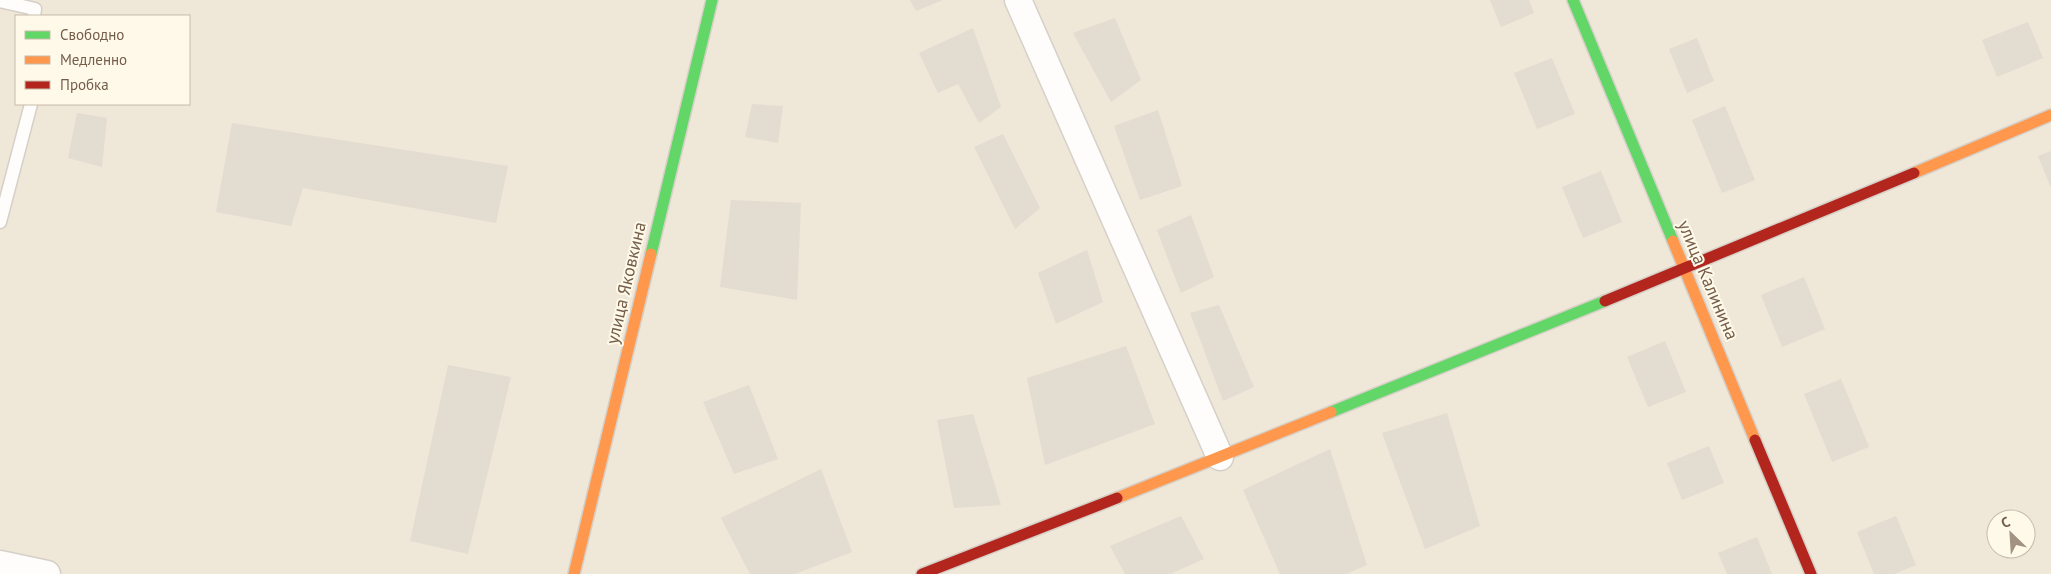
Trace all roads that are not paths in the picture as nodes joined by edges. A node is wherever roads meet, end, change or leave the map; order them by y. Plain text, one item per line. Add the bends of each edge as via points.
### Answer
1 (712, 0) edge
2 (1018, 0) edge
3 (1573, 0) edge
4 (0, 1) edge
5 (34, 15) edge
6 (30, 105) edge
7 (2051, 115) edge
8 (0, 222) edge
9 (1684, 269) junction
10 (1220, 456) junction
11 (0, 564) edge
12 (47, 574) edge
13 (574, 574) edge
14 (922, 574) edge
15 (1811, 574) edge

1 - 13 street, улица Яковкина
2 - 10 street
3 - 9 street, улица Калинина
4 - 5 lane via 34,9
6 - 8 lane
7 - 9 street
9 - 10 street
9 - 15 street, улица Калинина
10 - 14 street
11 - 12 street

